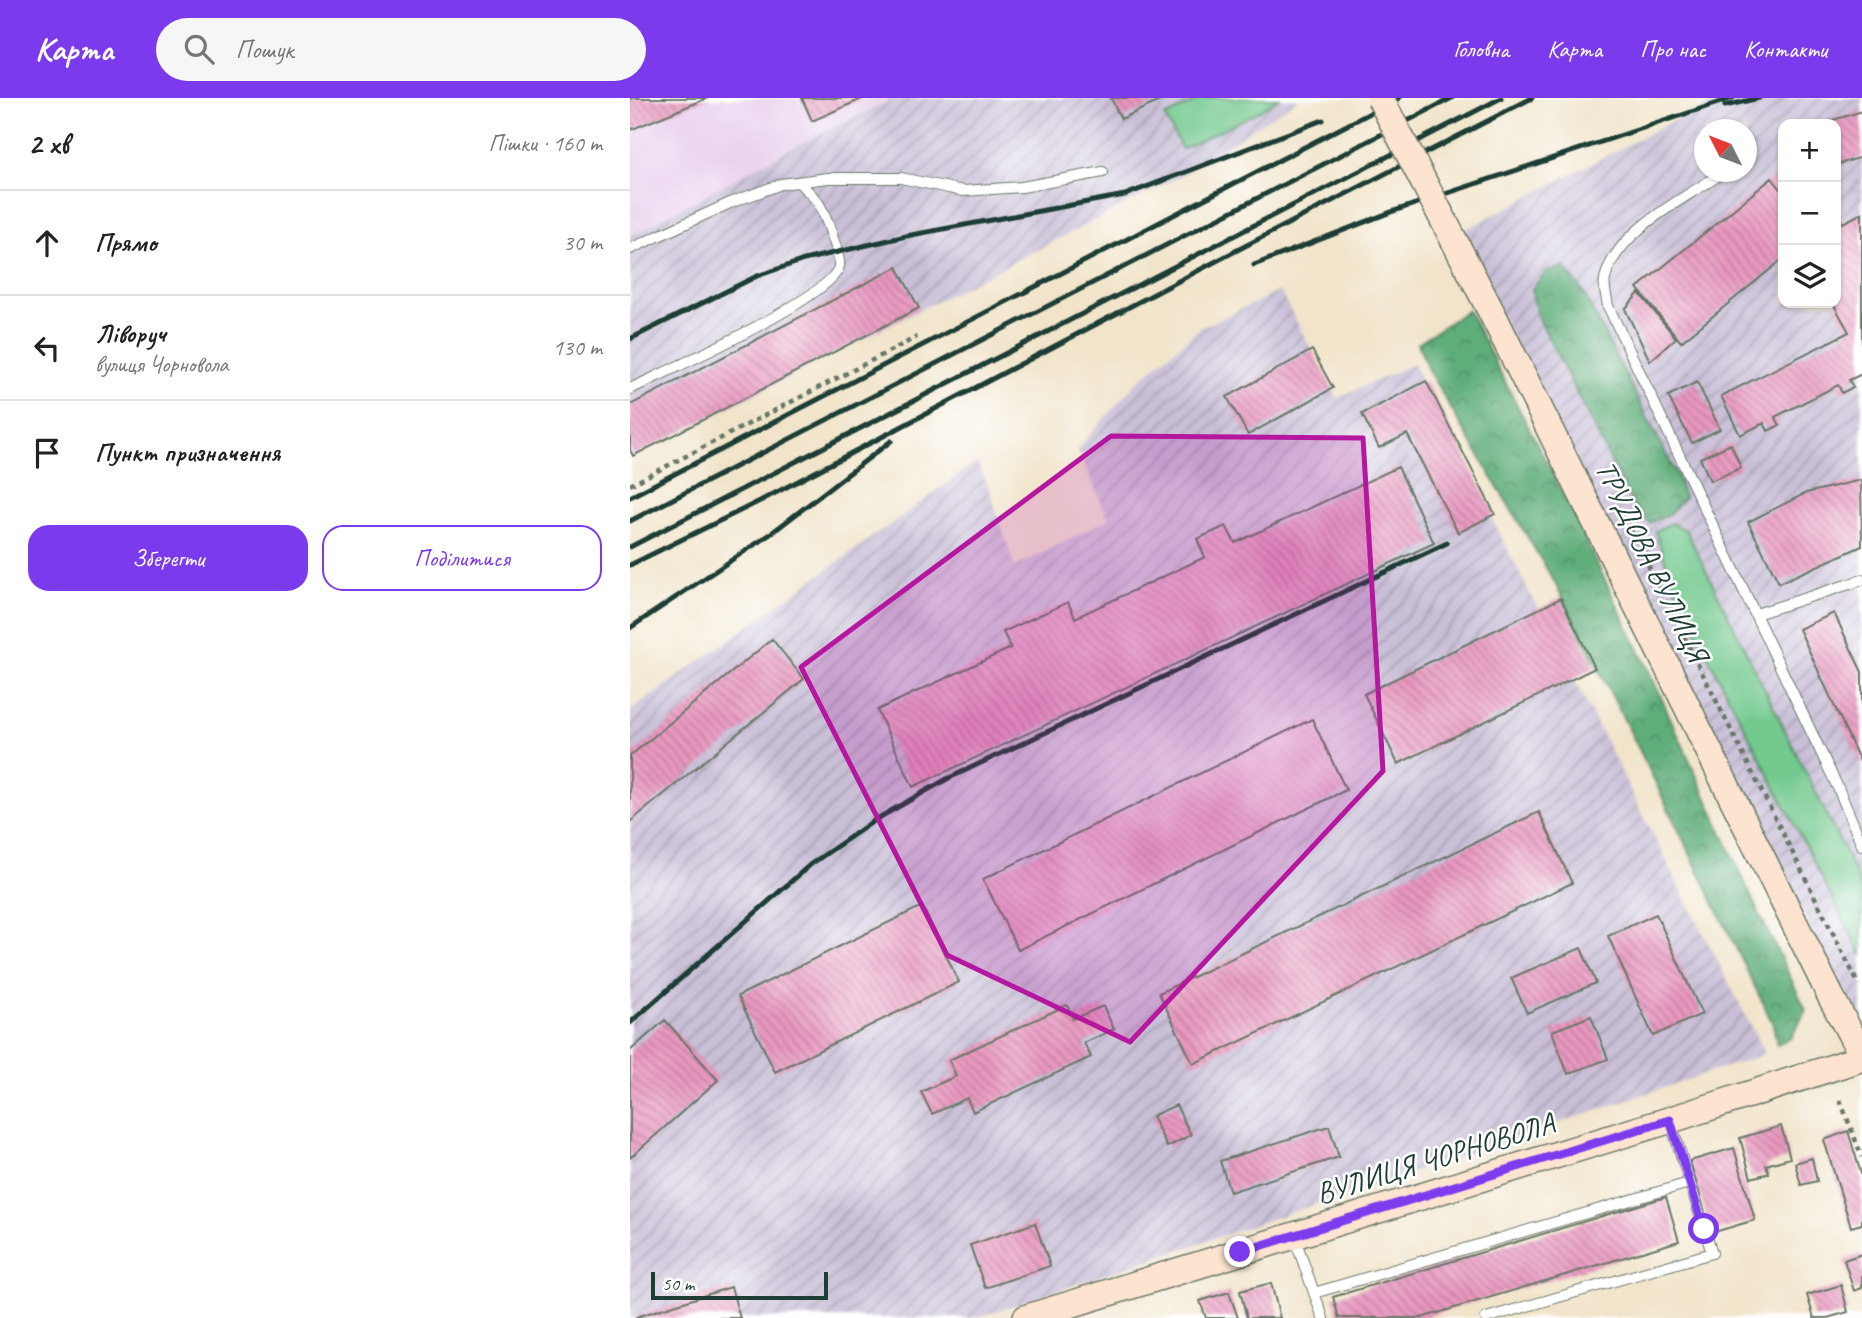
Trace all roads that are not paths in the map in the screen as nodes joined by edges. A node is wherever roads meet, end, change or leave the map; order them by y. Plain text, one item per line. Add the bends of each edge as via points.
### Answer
1 (1380, 98) edge
2 (1103, 172) dead end
3 (799, 181) junction
4 (1709, 182) edge
5 (630, 249) edge
6 (630, 389) edge
7 (1862, 580) edge
8 (1756, 614) junction
9 (1862, 845) edge
10 (1862, 1056) edge
11 (1670, 1120) junction
12 (1689, 1183) junction
13 (1294, 1236) junction
14 (1314, 1293) junction
15 (1026, 1318) edge
16 (1323, 1318) edge
17 (1486, 1318) edge

1 - 10 main road, ТРУДОВА ВУЛИЦЯ, bridge
2 - 3 lane via 1022,187 963,191 901,178
3 - 5 lane via 730,203
3 - 6 lane via 819,204 834,241 839,266 834,277 780,314
4 - 8 lane via 1630,235 1613,256 1604,281 1608,306
7 - 8 lane
8 - 9 lane
10 - 11 main road, ВУЛИЦЯ ЧОРНОВОЛА
11 - 12 lane
11 - 13 main road, ВУЛИЦЯ ЧОРНОВОЛА
12 - 14 lane
12 - 17 lane via 1712,1253
13 - 14 lane
13 - 15 main road, ВУЛИЦЯ ЧОРНОВОЛА
14 - 16 lane

